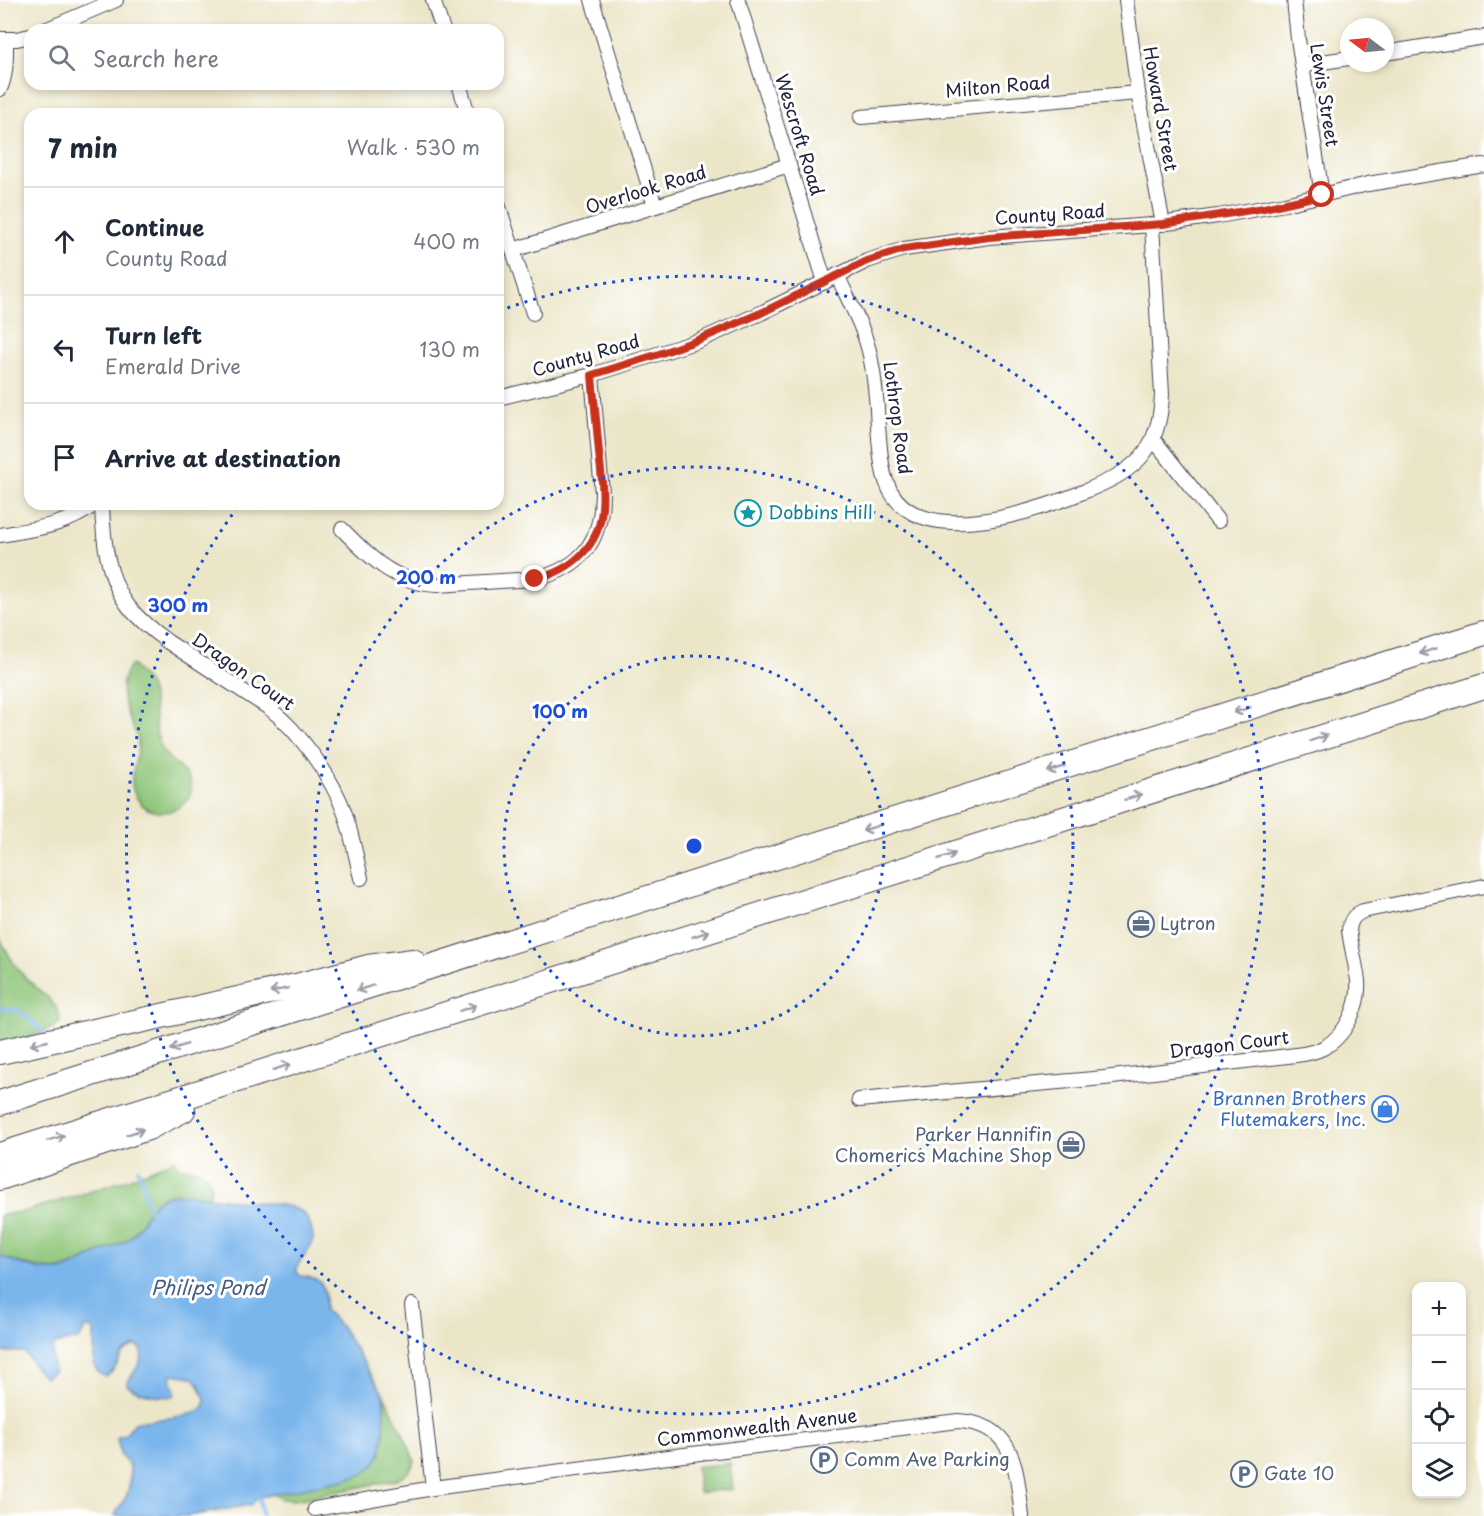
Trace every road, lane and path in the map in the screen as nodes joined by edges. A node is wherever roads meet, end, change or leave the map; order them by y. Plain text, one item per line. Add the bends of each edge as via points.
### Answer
1 (116, 0) edge
2 (434, 0) edge
3 (592, 0) edge
4 (738, 0) edge
5 (1126, 0) edge
6 (1294, 0) edge
7 (59, 24) edge
8 (441, 24) edge
9 (24, 37) edge
10 (1484, 37) edge
11 (3, 39) edge
12 (1394, 52) edge
13 (1340, 59) edge
14 (1302, 65) junction
15 (0, 89) edge
16 (461, 90) edge
17 (1138, 93) junction
18 (466, 108) edge
19 (861, 117) dead end
20 (789, 165) junction
21 (1484, 165) edge
22 (1322, 195) junction
23 (655, 206) junction
24 (504, 222) edge
25 (1158, 225) junction
26 (513, 250) junction
27 (831, 279) junction
28 (532, 313) dead end
29 (592, 375) junction
30 (504, 397) edge
31 (1154, 440) junction
32 (86, 510) edge
33 (103, 510) edge
34 (1218, 521) dead end
35 (342, 529) dead end
36 (0, 536) edge
37 (1484, 633) edge
38 (1484, 686) edge
39 (361, 878) dead end
40 (1484, 885) edge
41 (481, 951) junction
42 (0, 1053) edge
43 (242, 1079) junction
44 (859, 1100) dead end
45 (0, 1103) edge
46 (0, 1155) edge
47 (0, 1178) edge
48 (412, 1305) dead end
49 (433, 1488) junction
50 (315, 1509) dead end
51 (1022, 1516) edge

1 - 7 street
2 - 8 street
3 - 23 street
4 - 20 street, Wescroft Road
5 - 17 street, Howard Street
6 - 14 street, Lewis Street
9 - 11 street
10 - 12 street
11 - 15 street via 6,66
13 - 14 street
14 - 22 street, Lewis Street
16 - 18 street
17 - 19 street, Milton Road
17 - 25 street, Howard Street
20 - 23 street, Overlook Road
20 - 27 street, Wescroft Road
21 - 22 street, County Road
22 - 25 street, County Road
23 - 26 street, Overlook Road
24 - 26 street
25 - 27 street, County Road via 921,246 883,255
25 - 31 street, Lothrop Road via 1162,411
26 - 28 street
27 - 29 street, County Road via 708,337
27 - 31 street, Lothrop Road via 853,310 869,352 887,484 894,497 915,514 960,522 991,520 1044,507 1089,490 1126,470
29 - 30 street, County Road
29 - 35 street via 603,494 601,521 591,544 573,563 535,579 425,585 372,560
31 - 34 street
32 - 36 street via 59,524
33 - 39 street, Dragon Court via 109,562 130,608 153,631 269,708 290,727 339,799
37 -> 41 highway
43 -> 38 highway
40 - 44 street, Dragon Court via 1363,911 1354,917 1348,930 1358,977 1355,1005 1340,1034 1320,1050 1104,1078
41 -> 42 highway via 368,968
41 -> 45 highway
46 -> 43 highway
47 -> 43 highway via 148,1128
48 - 49 street
49 - 50 street, Commonwealth Avenue
49 - 51 street, Commonwealth Avenue via 958,1421 987,1429 1009,1450 1016,1467

